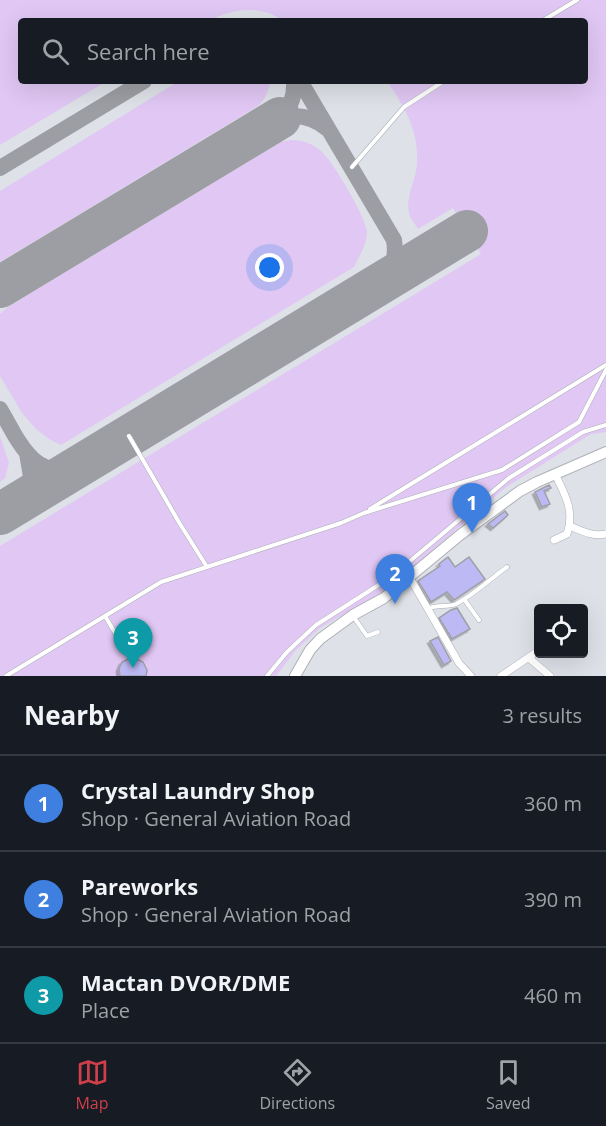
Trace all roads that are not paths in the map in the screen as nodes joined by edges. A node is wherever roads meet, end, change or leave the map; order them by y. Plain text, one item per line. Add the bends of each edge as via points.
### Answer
1 (577, 0) edge
2 (547, 18) edge
3 (439, 84) edge
4 (352, 167) dead end
5 (606, 365) edge
6 (606, 370) edge
7 (606, 425) edge
8 (129, 436) dead end
9 (606, 452) edge
10 (555, 474) junction
11 (364, 513) junction
12 (570, 526) junction
13 (606, 534) edge
14 (554, 540) dead end
15 (207, 567) junction
16 (507, 567) dead end
17 (410, 578) junction
18 (464, 599) junction
19 (428, 609) junction
20 (353, 615) junction
21 (105, 616) junction
22 (479, 620) dead end
23 (378, 632) dead end
24 (127, 653) dead end
25 (534, 654) edge
26 (530, 658) junction
27 (6, 676) edge
28 (267, 676) edge
29 (295, 676) edge
30 (471, 676) edge
31 (501, 676) edge
32 (550, 676) edge

1 - 2 lane
3 - 4 lane via 404,107
5 - 11 lane
6 - 11 lane via 579,422 502,470
7 - 28 lane via 583,432 509,478 391,577 316,625
8 - 15 lane
9 - 10 main road
10 - 12 street via 570,507
10 - 17 main road via 520,491
11 - 15 lane
12 - 13 street via 586,533
12 - 14 street via 567,534
15 - 21 lane via 161,582
16 - 18 lane
17 - 19 street
17 - 20 main road
18 - 19 lane
18 - 22 lane
19 - 30 street via 459,663
20 - 23 lane via 367,636
20 - 29 main road via 320,639
21 - 24 lane
21 - 27 lane
25 - 26 street
26 - 31 street
26 - 32 street

